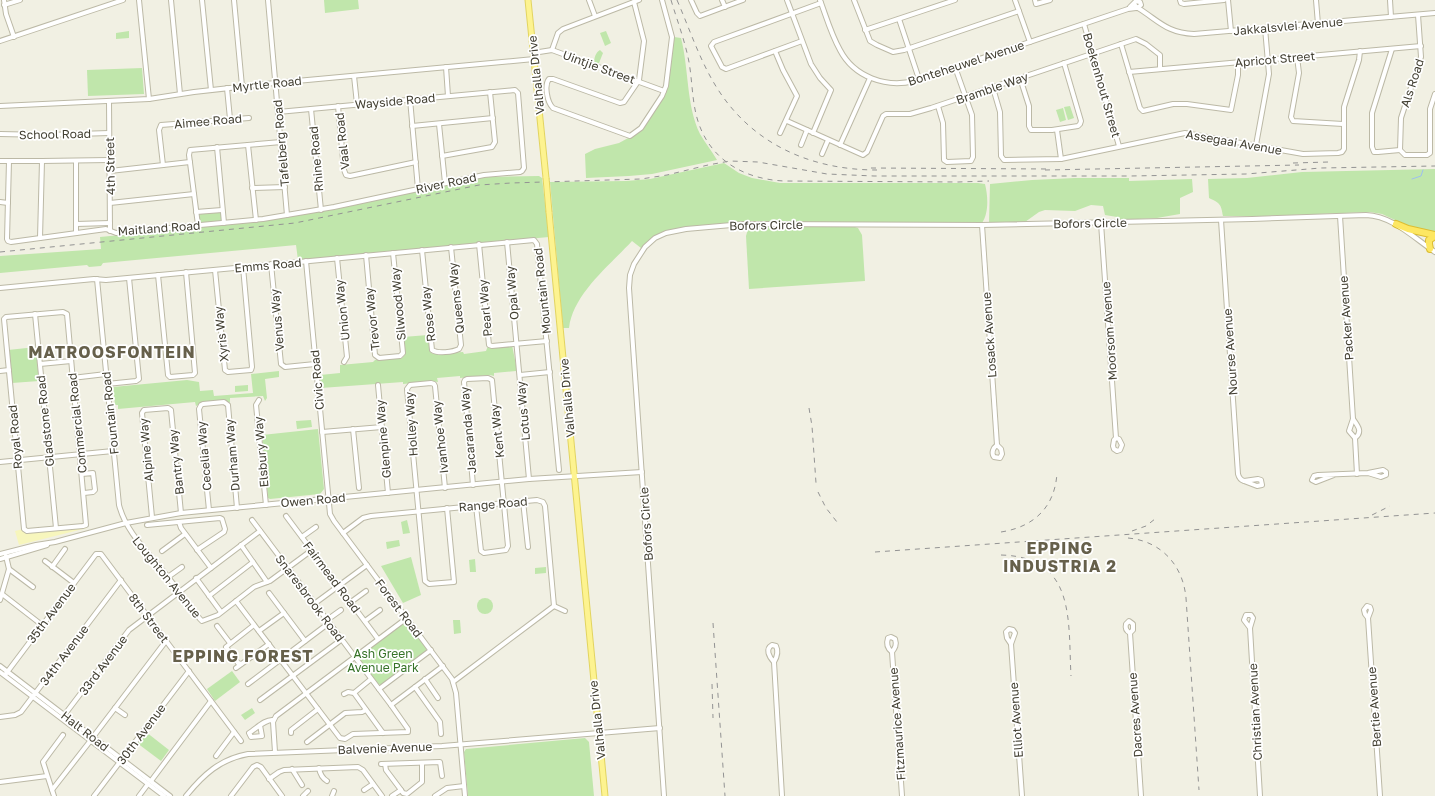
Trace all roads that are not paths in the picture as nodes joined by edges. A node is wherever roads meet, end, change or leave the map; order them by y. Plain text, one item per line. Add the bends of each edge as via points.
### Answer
1 (4, 0) edge
2 (20, 0) edge
3 (123, 0) edge
4 (139, 0) edge
5 (171, 0) edge
6 (202, 0) edge
7 (234, 0) edge
8 (268, 0) edge
9 (528, 0) edge
10 (589, 0) edge
11 (662, 0) edge
12 (691, 0) edge
13 (722, 0) edge
14 (743, 0) edge
15 (787, 0) edge
16 (854, 0) edge
17 (955, 0) edge
18 (1015, 0) edge
19 (1035, 0) edge
20 (1050, 0) edge
21 (1180, 0) edge
22 (1224, 0) edge
23 (1228, 0) edge
24 (1316, 0) edge
25 (1390, 0) edge
26 (636, 1) edge
27 (821, 1) edge
28 (112, 2) edge
29 (1137, 3) edge
30 (4, 5) junction
31 (725, 7) junction
32 (1019, 11) junction
33 (792, 14) junction
34 (1434, 14) edge
35 (1418, 15) junction
36 (595, 16) junction
37 (1391, 17) junction
38 (899, 19) junction
39 (1084, 24) junction
40 (1318, 24) junction
41 (1265, 28) junction
42 (865, 30) junction
43 (1231, 31) junction
44 (14, 37) junction
45 (0, 41) edge
46 (802, 41) junction
47 (1030, 42) junction
48 (1121, 44) junction
49 (1421, 46) junction
50 (909, 48) junction
51 (1392, 49) junction
52 (552, 50) junction
53 (775, 51) junction
54 (1360, 51) junction
55 (1093, 54) junction
56 (534, 56) junction
57 (1297, 57) junction
58 (1268, 60) junction
59 (1064, 63) junction
60 (1238, 63) junction
61 (446, 67) junction
62 (956, 67) junction
63 (1160, 69) junction
64 (1130, 72) junction
65 (354, 76) junction
66 (870, 78) junction
67 (1020, 78) junction
68 (919, 79) junction
69 (638, 82) junction
70 (275, 83) junction
71 (242, 86) junction
72 (227, 88) junction
73 (992, 88) junction
74 (211, 90) junction
75 (513, 90) joint
76 (664, 91) junction
77 (490, 92) junction
78 (180, 94) junction
79 (1435, 94) edge
80 (448, 96) junction
81 (966, 96) junction
82 (149, 99) junction
83 (410, 99) junction
84 (109, 101) junction
85 (357, 104) junction
86 (1433, 104) edge
87 (0, 106) edge
88 (338, 106) junction
89 (938, 106) junction
90 (311, 109) junction
91 (278, 112) junction
92 (249, 118) dead end
93 (493, 118) junction
94 (230, 120) junction
95 (787, 121) junction
96 (439, 124) junction
97 (1343, 124) junction
98 (412, 126) junction
99 (807, 130) junction
100 (1057, 130) junction
101 (109, 133) junction
102 (780, 133) dead end
103 (813, 133) junction
104 (0, 134) edge
105 (828, 140) junction
106 (1430, 140) junction
107 (281, 142) junction
108 (1435, 142) edge
109 (840, 144) junction
110 (248, 145) junction
111 (800, 145) dead end
112 (1119, 146) junction
113 (1256, 146) junction
114 (216, 148) junction
115 (1400, 150) junction
116 (822, 154) dead end
117 (442, 156) junction
118 (1061, 159) junction
119 (109, 160) junction
120 (0, 161) edge
121 (9, 161) junction
122 (76, 161) junction
123 (42, 162) junction
124 (190, 162) junction
125 (416, 162) junction
126 (163, 166) junction
127 (110, 171) junction
128 (445, 183) junction
129 (285, 187) junction
130 (252, 188) junction
131 (418, 189) junction
132 (194, 194) junction
133 (0, 202) edge
134 (8, 203) junction
135 (110, 203) junction
136 (222, 210) junction
137 (321, 210) junction
138 (196, 212) junction
139 (287, 215) junction
140 (1340, 216) junction
141 (256, 220) junction
142 (1221, 220) junction
143 (110, 223) junction
144 (224, 223) junction
145 (1101, 223) junction
146 (76, 224) junction
147 (1396, 224) junction
148 (198, 225) junction
149 (982, 225) junction
150 (110, 231) junction
151 (76, 233) junction
152 (1435, 235) edge
153 (40, 238) junction
154 (536, 241) joint
155 (507, 242) junction
156 (479, 244) junction
157 (451, 247) junction
158 (422, 250) junction
159 (1433, 251) edge
160 (393, 253) junction
161 (366, 255) junction
162 (337, 258) junction
163 (306, 261) junction
164 (271, 264) junction
165 (243, 267) junction
166 (215, 270) junction
167 (186, 272) junction
168 (158, 275) junction
169 (129, 278) junction
170 (97, 279) junction
171 (0, 288) edge
172 (35, 314) junction
173 (4, 319) joint
174 (547, 341) junction
175 (516, 344) junction
176 (459, 349) joint
177 (401, 356) joint
178 (71, 361) junction
179 (344, 362) dead end
180 (40, 364) junction
181 (315, 364) junction
182 (9, 370) junction
183 (0, 371) edge
184 (550, 372) junction
185 (106, 374) junction
186 (520, 375) junction
187 (72, 378) junction
188 (492, 380) joint
189 (107, 384) junction
190 (378, 385) dead end
191 (435, 386) joint
192 (259, 400) dead end
193 (227, 403) joint
194 (171, 410) joint
195 (1354, 419) junction
196 (382, 427) junction
197 (353, 429) junction
198 (322, 432) junction
199 (1116, 438) dead end
200 (1355, 438) junction
201 (997, 445) dead end
202 (113, 450) junction
203 (80, 454) junction
204 (49, 457) junction
205 (17, 460) junction
206 (0, 462) edge
207 (93, 467) dead end
208 (560, 467) dead end
209 (642, 472) junction
210 (93, 473) junction
211 (1368, 473) dead end
212 (82, 474) junction
213 (1357, 474) junction
214 (1334, 475) dead end
215 (574, 476) junction
216 (529, 480) junction
217 (1244, 481) dead end
218 (502, 482) junction
219 (473, 485) junction
220 (359, 488) dead end
221 (445, 488) junction
222 (416, 491) junction
223 (84, 493) junction
224 (388, 494) junction
225 (328, 499) junction
226 (524, 501) junction
227 (504, 503) junction
228 (266, 505) junction
229 (476, 506) junction
230 (237, 508) junction
231 (447, 508) junction
232 (209, 510) junction
233 (419, 511) junction
234 (181, 513) junction
235 (286, 516) dead end
236 (152, 517) junction
237 (252, 520) dead end
238 (179, 522) junction
239 (126, 523) junction
240 (147, 525) dead end
241 (316, 526) dead end
242 (56, 528) junction
243 (260, 530) junction
244 (343, 533) junction
245 (185, 534) junction
246 (302, 537) junction
247 (241, 545) junction
248 (528, 548) dead end
249 (65, 549) dead end
250 (197, 550) junction
251 (312, 550) junction
252 (162, 551) dead end
253 (0, 554) edge
254 (99, 554) joint
255 (6, 555) junction
256 (0, 559) edge
257 (45, 561) dead end
258 (253, 562) junction
259 (367, 565) junction
260 (52, 567) junction
261 (182, 568) dead end
262 (211, 568) junction
263 (288, 568) junction
264 (9, 569) junction
265 (168, 577) junction
266 (196, 578) junction
267 (121, 580) junction
268 (268, 582) junction
269 (74, 583) junction
270 (339, 586) junction
271 (33, 587) dead end
272 (366, 591) dead end
273 (179, 592) junction
274 (269, 593) dead end
275 (209, 596) junction
276 (1, 597) edge
277 (236, 601) junction
278 (351, 602) junction
279 (314, 604) junction
280 (554, 606) junction
281 (341, 610) dead end
282 (380, 610) dead end
283 (565, 611) dead end
284 (221, 612) junction
285 (284, 613) junction
286 (147, 615) junction
287 (407, 618) junction
288 (1368, 618) dead end
289 (365, 621) junction
290 (328, 622) junction
291 (42, 625) junction
292 (254, 625) junction
293 (217, 626) dead end
294 (1250, 628) dead end
295 (259, 631) junction
296 (1130, 633) dead end
297 (378, 639) junction
298 (341, 640) junction
299 (166, 641) junction
300 (305, 641) junction
301 (230, 643) junction
302 (268, 644) junction
303 (1011, 644) dead end
304 (431, 650) junction
305 (892, 652) dead end
306 (354, 657) junction
307 (281, 660) junction
308 (774, 662) dead end
309 (241, 664) junction
310 (0, 666) edge
311 (443, 666) junction
312 (236, 668) dead end
313 (189, 671) junction
314 (0, 672) edge
315 (6, 673) junction
316 (293, 676) junction
317 (371, 679) junction
318 (425, 679) junction
319 (454, 682) junction
320 (248, 684) dead end
321 (415, 687) junction
322 (379, 688) junction
323 (306, 693) junction
324 (354, 693) junction
325 (344, 694) dead end
326 (35, 695) junction
327 (438, 698) dead end
328 (260, 700) dead end
329 (211, 701) junction
330 (391, 704) junction
331 (115, 708) junction
332 (318, 710) junction
333 (366, 710) junction
334 (125, 715) dead end
335 (63, 716) junction
336 (0, 717) edge
337 (273, 720) junction
338 (330, 725) junction
339 (260, 726) dead end
340 (660, 728) junction
341 (234, 732) junction
342 (599, 732) junction
343 (291, 733) dead end
344 (382, 733) junction
345 (441, 734) dead end
346 (63, 735) dead end
347 (92, 738) junction
348 (241, 741) dead end
349 (307, 742) dead end
350 (460, 745) junction
351 (275, 752) junction
352 (216, 756) dead end
353 (121, 760) junction
354 (422, 762) junction
355 (319, 768) junction
356 (292, 770) junction
357 (47, 776) junction
358 (442, 776) dead end
359 (270, 779) junction
360 (327, 781) dead end
361 (0, 782) edge
362 (149, 782) junction
363 (373, 784) junction
364 (302, 785) dead end
365 (464, 786) junction
366 (52, 790) junction
367 (364, 790) dead end
368 (400, 790) junction
369 (308, 791) dead end
370 (334, 791) dead end
371 (279, 795) edge
372 (54, 796) edge
373 (94, 796) edge
374 (139, 796) edge
375 (164, 796) edge
376 (170, 796) edge
377 (186, 796) edge
378 (231, 796) edge
379 (303, 796) edge
380 (332, 796) edge
381 (382, 796) edge
382 (392, 796) edge
383 (436, 796) edge
384 (465, 796) edge
385 (605, 796) edge
386 (664, 796) edge
387 (782, 796) edge
388 (902, 796) edge
389 (1022, 796) edge
390 (1141, 796) edge
391 (1260, 796) edge
392 (1380, 796) edge

1 - 30 street
2 - 30 street
3 - 28 street
4 - 82 street
5 - 78 street
6 - 74 street
7 - 71 street
8 - 70 street, Tafelberg Road
9 - 56 main road, Valhalla Drive
10 - 36 street
11 - 76 street via 672,37
12 - 31 street via 700,16
13 - 31 street
14 - 31 street
15 - 33 street
16 - 42 street
17 - 38 street
18 - 32 street
19 - 20 street via 1036,4
21 - 22 street via 1184,4
23 - 43 street
24 - 40 street
25 - 37 street
26 - 36 street
26 - 69 street via 644,38
27 - 33 street
27 - 66 street, Bonteheuwel Avenue via 844,58 855,69
28 - 44 street
29 - 39 street, Bonteheuwel Avenue via 1128,9
29 - 43 street, Jakkalsvlei Avenue via 1166,28 1182,33
30 - 44 street
32 - 47 street
32 - 50 street
33 - 46 street
33 - 53 street via 714,42 711,46 722,67 726,69
34 - 35 street, Jakkalsvlei Avenue
35 - 37 street, Jakkalsvlei Avenue
35 - 49 street, Als Road
36 - 52 street via 560,31
37 - 40 street, Jakkalsvlei Avenue
38 - 42 street
38 - 50 street
39 - 47 street, Bonteheuwel Avenue
39 - 55 street, Boekenhout Street
40 - 41 street, Jakkalsvlei Avenue
41 - 43 street, Jakkalsvlei Avenue
41 - 58 street
42 - 50 street via 870,41 893,52
44 - 45 street
46 - 53 street
46 - 103 street via 811,64 831,90
47 - 62 street, Bonteheuwel Avenue
48 - 55 street, Bramble Way
48 - 63 street, Bramble Way via 1138,39 1160,54
48 - 64 street
49 - 51 street, Apricot Street
49 - 115 street, Als Road via 1421,57 1401,118
50 - 68 street
51 - 54 street, Apricot Street
51 - 115 street, Als Road via 1372,113 1372,147 1374,152
52 - 56 street, Uintjie Street
52 - 69 street, Uintjie Street
53 - 95 street via 797,96
54 - 57 street, Apricot Street
54 - 97 street, Assegaai Avenue via 1344,107
55 - 59 street, Bramble Way
55 - 112 street, Boekenhout Street
56 - 61 street, Myrtle Road
56 - 215 main road, Valhalla Drive, bridge
57 - 58 street, Apricot Street
57 - 97 street via 1299,73 1292,120
58 - 60 street, Apricot Street
58 - 113 street via 1268,76
59 - 67 street, Bramble Way
59 - 100 street via 1081,122 1078,126
60 - 63 street, Apricot Street
60 - 64 street via 1232,108 1229,111 1187,104 1142,110
61 - 65 street, Myrtle Road
61 - 80 street
62 - 68 street, Bonteheuwel Avenue
62 - 81 street
63 - 64 street, Apricot Street
65 - 70 street, Myrtle Road
65 - 85 street
66 - 68 street, Bonteheuwel Avenue via 897,83
66 - 109 street
67 - 73 street, Bramble Way
67 - 100 street via 1029,106 1030,129
69 - 76 street, Uintjie Street
69 - 76 street via 622,104 548,79 549,102 553,108 627,136 640,129
70 - 71 street, Myrtle Road
70 - 91 street, Tafelberg Road
71 - 72 street, Myrtle Road
72 - 74 street, Myrtle Road
72 - 94 street
73 - 81 street, Bramble Way
73 - 118 street, Assegaai Avenue via 1000,112 1002,159
74 - 78 street, Myrtle Road
75 - 77 street, Wayside Road
75 - 128 street, River Road via 518,93 523,170
77 - 80 street, Wayside Road
77 - 93 street
78 - 82 street, Myrtle Road
79 - 86 street, Als Road
80 - 83 street, Wayside Road
81 - 89 street, Bramble Way
81 - 89 street via 972,118 971,161 944,160 943,123
82 - 84 street, Myrtle Road
83 - 85 street, Wayside Road
83 - 98 street
84 - 87 street, Myrtle Road
84 - 101 street, 4th Street
85 - 88 street, Wayside Road
86 - 106 street, Als Road via 1430,112
88 - 90 street, Wayside Road
88 - 125 street, Vaal Road via 346,175
89 - 109 street, Bramble Way via 910,114 886,114 863,155
90 - 91 street, Wayside Road
90 - 137 street, Rhine Road
91 - 107 street, Tafelberg Road
92 - 94 street, Aimee Road
93 - 96 street
93 - 117 street via 493,146
94 - 126 street, Aimee Road via 161,125 159,130
95 - 99 street, Bramble Way
95 - 102 street
96 - 98 street
96 - 117 street
97 - 113 street, Assegaai Avenue via 1342,152 1303,154
98 - 125 street
99 - 103 street, Bramble Way
99 - 111 street
100 - 118 street
101 - 104 street, School Road
101 - 119 street, 4th Street
103 - 105 street, Bramble Way
105 - 109 street, Bramble Way
105 - 116 street
106 - 108 street
106 - 115 street, Als Road via 1431,152 1428,155 1404,155
107 - 110 street
107 - 129 street, Tafelberg Road
110 - 114 street
110 - 130 street
112 - 113 street, Assegaai Avenue via 1184,133
112 - 118 street, Assegaai Avenue
114 - 124 street via 192,150 189,154
114 - 136 street
117 - 128 street
119 - 122 street
119 - 127 street, 4th Street
120 - 121 street
121 - 123 street
121 - 134 street
122 - 123 street
122 - 146 street
123 - 153 street
124 - 126 street
124 - 132 street
125 - 131 street
126 - 127 street
127 - 135 street, 4th Street
128 - 131 street, River Road
129 - 130 street
129 - 139 street, Tafelberg Road
130 - 141 street
131 - 137 street, River Road
132 - 135 street
132 - 138 street
133 - 134 street
134 - 153 street, Maitland Road via 8,241
135 - 143 street, 4th Street
136 - 138 street
136 - 144 street
137 - 139 street, River Road
138 - 148 street
139 - 141 street, Maitland Road
140 - 142 street, Bofors Circle
140 - 147 street, Bofors Circle via 1371,215
140 - 195 street, Packer Avenue
141 - 144 street, Maitland Road
142 - 145 street, Bofors Circle
142 - 217 street, Nourse Avenue via 1237,461 1239,477
143 - 146 street
143 - 150 street, 4th Street
144 - 148 street, Maitland Road
145 - 149 street, Bofors Circle
145 - 199 street, Moorsom Avenue
146 - 151 street
147 - 152 highway
147 - 159 street, Bofors Circle
148 - 150 street, Maitland Road via 116,233
149 - 201 street, Losack Avenue
149 - 209 street, Bofors Circle via 743,224 675,230 652,241 636,260 629,284
150 - 151 street, Maitland Road via 106,229
151 - 153 street, Maitland Road
152 - 159 highway via 1429,242
154 - 155 street, Emms Road via 532,239
154 - 174 street, Mountain Road
155 - 156 street, Emms Road
155 - 175 street, Opal Way
156 - 157 street, Emms Road
156 - 175 street, Pearl Way via 488,343 492,346
157 - 158 street, Emms Road
157 - 176 street, Queens Way
158 - 160 street, Emms Road
158 - 176 street, Rose Way via 432,350 436,352
160 - 161 street, Emms Road
160 - 177 street, Silwood Way via 403,352
161 - 162 street, Emms Road
161 - 177 street, Trevor Way via 376,357
162 - 163 street, Emms Road
162 - 179 street, Union Way via 347,357
163 - 164 street, Emms Road
163 - 181 street, Civic Road
164 - 165 street, Emms Road
164 - 181 street, Venus Way via 281,364 285,367
165 - 166 street, Emms Road
165 - 166 street, Xyris Way via 252,369 228,372 224,370
166 - 167 street, Emms Road
167 - 168 street, Emms Road
167 - 168 street via 195,374 170,377
168 - 169 street, Emms Road
169 - 170 street, Emms Road
169 - 189 street via 139,379 136,382
170 - 171 street, Emms Road
170 - 185 street, Fountain Road
172 - 173 street, Commercial Road
172 - 178 street, Commercial Road via 67,314
172 - 180 street, Gladstone Road
173 - 182 street, Royal Road
174 - 175 street, Mountain Road
174 - 184 street, Mountain Road
175 - 186 street, Lotus Way
178 - 180 street
178 - 187 street, Commercial Road
180 - 204 street, Gladstone Road
181 - 198 street, Civic Road
182 - 183 street
182 - 205 street, Royal Road
184 - 186 street
184 - 208 street, Mountain Road
185 - 187 street
185 - 189 street, Fountain Road
186 - 216 street, Lotus Way
187 - 203 street, Commercial Road
188 - 218 street, Kent Way
188 - 219 street, Jacaranda Way via 474,379 464,382
189 - 202 street, Fountain Road
190 - 196 street, Glenpine Way
191 - 221 street, Ivanhoe Way
191 - 222 street, Holley Way via 431,383 411,384 407,389
192 - 228 street, Elsbury Way via 256,405
193 - 230 street, Durham Way
193 - 232 street, Cecelia Way via 202,404 199,408
194 - 234 street, Bantry Way
194 - 236 street, Alpine Way via 168,408 143,412
195 - 200 street, Packer Avenue via 1360,430
195 - 200 street, Packer Avenue via 1348,431
196 - 197 street
196 - 224 street, Glenpine Way
197 - 198 street
197 - 220 street
198 - 225 street, Civic Road
200 - 213 street, Packer Avenue
202 - 203 street
202 - 239 street, Fountain Road via 119,505
203 - 204 street
203 - 212 street, Commercial Road
204 - 205 street
204 - 242 street, Gladstone Road
205 - 206 street
205 - 242 street, Royal Road via 25,530
207 - 210 street
209 - 215 street, Owen Road
209 - 340 street, Bofors Circle
210 - 212 street
210 - 223 street via 95,490
211 - 213 street
212 - 223 street, Commercial Road
213 - 214 street
215 - 216 street, Owen Road
215 - 342 main road, Valhalla Drive
216 - 218 street, Owen Road
218 - 219 street, Owen Road
218 - 227 street, Kent Way
219 - 221 street, Owen Road
221 - 222 street, Owen Road
222 - 224 street, Owen Road
222 - 233 street
223 - 242 street, Commercial Road via 86,525
224 - 225 street, Owen Road
225 - 228 street, Owen Road
225 - 244 street, Forest Road via 331,516
226 - 227 street, Range Road
226 - 248 street
226 - 280 street, Range Road via 540,500 545,506
227 - 229 street, Range Road
227 - 229 street, Kent Way via 508,548 504,550 482,552
228 - 230 street, Owen Road
229 - 231 street, Range Road
230 - 232 street, Owen Road
231 - 233 street, Range Road
231 - 233 street via 454,582 436,584 425,581
232 - 234 street, Owen Road
233 - 244 street, Range Road via 368,516
234 - 236 street, Owen Road
235 - 246 street, Fairmead Road
236 - 239 street, Owen Road
237 - 243 street, Snaresbrook Road
238 - 240 street
238 - 245 street
238 - 250 street via 220,518 223,520 224,532
239 - 255 street, Owen Road
239 - 265 street, Loughton Avenue via 149,557
241 - 246 street
243 - 247 street, 33rd Avenue
243 - 263 street, Snaresbrook Road
244 - 259 street, Forest Road
245 - 250 street
245 - 252 street
246 - 251 street, Fairmead Road
247 - 258 street
247 - 262 street, 33rd Avenue
249 - 260 street
250 - 262 street
251 - 263 street, Loughton Avenue
251 - 270 street, Fairmead Road
253 - 255 street, Owen Road
254 - 267 street, 8th Street
254 - 269 street, 35th Avenue via 96,554
255 - 256 street, Owen Road
255 - 264 street
257 - 260 street
258 - 268 street
258 - 275 street
259 - 270 street
259 - 287 street, Forest Road
260 - 269 street
261 - 265 street
262 - 266 street, 33rd Avenue
263 - 268 street, Loughton Avenue
263 - 279 street, Snaresbrook Road
264 - 271 street
264 - 276 street
265 - 273 street, Loughton Avenue
266 - 273 street, 33rd Avenue
266 - 275 street
267 - 286 street, 8th Street
267 - 326 street, 34th Avenue
268 - 277 street, Loughton Avenue via 254,587
269 - 291 street, 35th Avenue
270 - 278 street, Fairmead Road
270 - 279 street
272 - 278 street
273 - 284 street, Loughton Avenue via 201,621
273 - 286 street, 33rd Avenue
274 - 285 street
275 - 284 street
276 - 291 street
277 - 284 street, Loughton Avenue
277 - 292 street
278 - 289 street, Fairmead Road
279 - 290 street, Snaresbrook Road
280 - 283 street
280 - 319 street
281 - 290 street
282 - 289 street
285 - 295 street
285 - 300 street
286 - 299 street, 8th Street
286 - 335 street, 33rd Avenue via 126,633
287 - 297 street
287 - 304 street, Forest Road
288 - 392 street, Bertie Avenue
289 - 297 street, Fairmead Road
290 - 298 street, Snaresbrook Road
290 - 300 street
291 - 315 street, 35th Avenue
292 - 295 street
292 - 301 street
293 - 301 street
294 - 391 street, Christian Avenue
295 - 302 street
296 - 390 street, Dacres Avenue
297 - 306 street
298 - 306 street, Snaresbrook Road
298 - 316 street
299 - 313 street, 8th Street
299 - 331 street
300 - 307 street
301 - 309 street via 226,647
302 - 307 street
302 - 309 street
303 - 389 street, Elliot Avenue
304 - 311 street, Forest Road
304 - 322 street
305 - 388 street, Fitzmaurice Avenue
306 - 317 street, Snaresbrook Road
306 - 323 street
307 - 316 street
307 - 320 street
308 - 387 street
309 - 312 street
310 - 315 street, Halt Road
311 - 318 street
311 - 319 street, Forest Road
313 - 329 street, 8th Street
313 - 353 street, 30th Avenue
314 - 315 street, Halt Road
315 - 326 street, Halt Road
316 - 323 street
316 - 328 street
317 - 322 street, Snaresbrook Road
317 - 324 street
318 - 321 street
318 - 327 street
319 - 350 street, Forest Road
321 - 330 street
321 - 345 street via 440,722
322 - 330 street, Snaresbrook Road
323 - 332 street
323 - 337 street
324 - 325 street
324 - 333 street
326 - 335 street, Halt Road
326 - 336 street, 34th Avenue via 20,713
329 - 341 street, 8th Street
329 - 362 street
330 - 344 street, Snaresbrook Road via 408,729 407,732
331 - 334 street
331 - 347 street
332 - 338 street
332 - 343 street via 291,730
333 - 338 street via 345,713
333 - 344 street
335 - 347 street, Halt Road
337 - 339 street
337 - 351 street
338 - 344 street via 342,740 353,734
338 - 349 street
340 - 342 street, Balvenie Avenue
340 - 386 street, Bofors Circle
341 - 348 street, 8th Street
341 - 352 street
342 - 350 street, Balvenie Avenue
342 - 385 main road, Valhalla Drive
346 - 357 street via 43,762
347 - 353 street, Halt Road
347 - 366 street
350 - 351 street, Balvenie Avenue
350 - 365 street, Forest Road
351 - 377 street, Balvenie Avenue via 248,754 225,761 207,773
353 - 362 street, Halt Road
353 - 373 street, 30th Avenue
354 - 358 street via 440,762
354 - 368 street via 421,783 407,794
354 - 368 street via 383,764
355 - 356 street
355 - 360 street via 319,772
355 - 363 street via 358,767
356 - 359 street via 281,770
356 - 364 street
357 - 361 street
357 - 366 street
359 - 371 street
359 - 378 street via 260,766 255,765
362 - 374 street
362 - 375 street, Halt Road
362 - 376 street, Halt Road
363 - 367 street
363 - 381 street
365 - 383 street via 447,788
365 - 384 street, Forest Road
366 - 372 street
368 - 382 street
369 - 379 street
370 - 380 street

